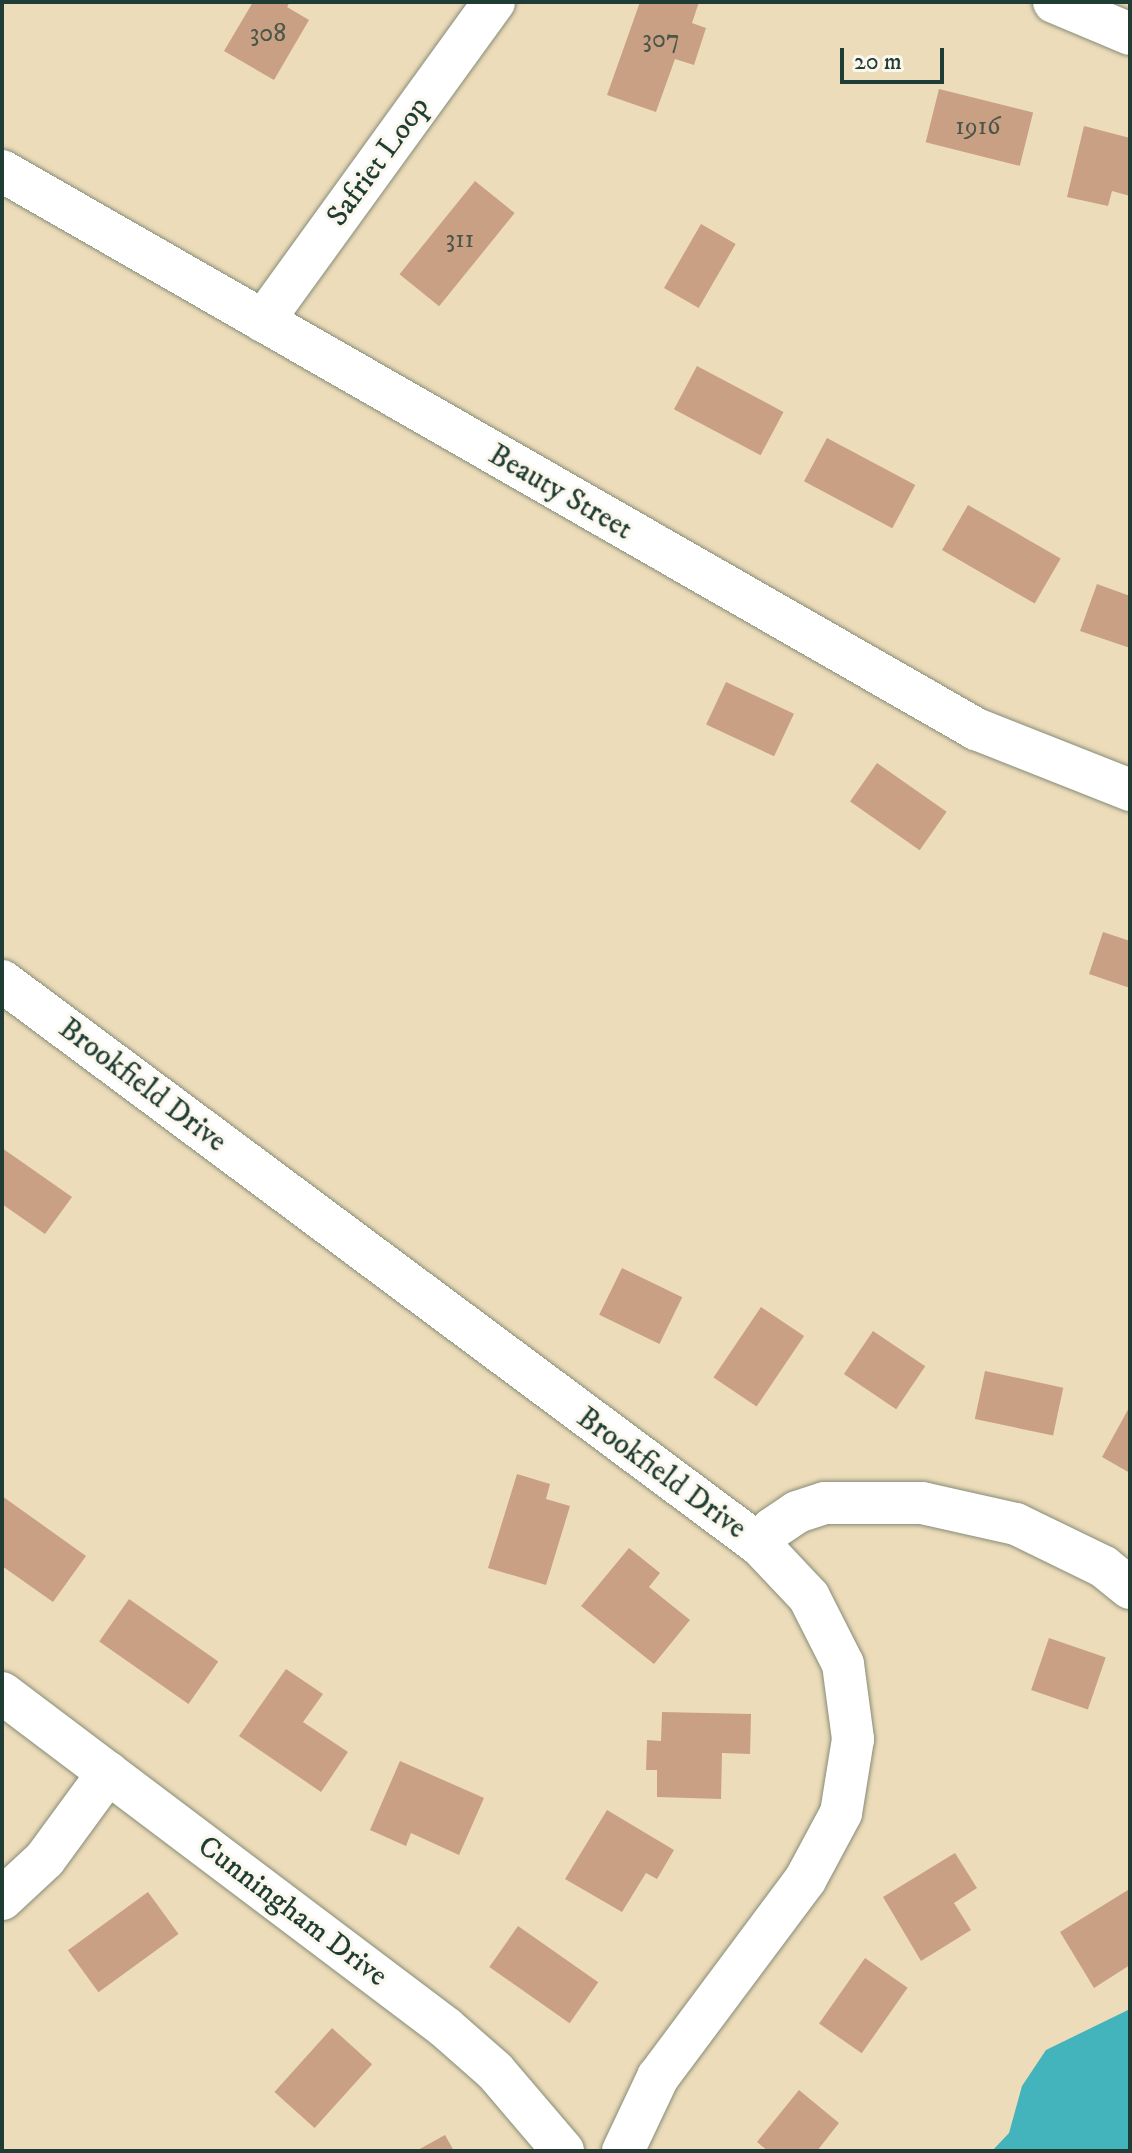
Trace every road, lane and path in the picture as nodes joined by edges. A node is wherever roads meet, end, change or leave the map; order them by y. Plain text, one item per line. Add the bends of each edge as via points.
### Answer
1 (494, 2) edge
2 (1054, 2) edge
3 (1130, 34) edge
4 (2, 171) edge
5 (263, 321) junction
6 (1130, 790) edge
7 (2, 981) edge
8 (761, 1546) junction
9 (1130, 1588) edge
10 (2, 1693) edge
11 (108, 1773) junction
12 (2, 1899) edge
13 (563, 2151) edge
14 (623, 2151) edge

1 - 5 street, Safriet Loop
2 - 3 street
4 - 5 street, Beauty Street
5 - 6 street, Beauty Street via 976,729
7 - 8 street, Brookfield Drive
8 - 9 street via 772,1529 797,1512 825,1503 922,1503 1016,1524 1104,1567
8 - 14 street, Brookfield Drive via 809,1597 843,1664 853,1739 841,1813 805,1880 658,2077
10 - 11 street, Cunningham Drive
11 - 12 street via 45,1859
11 - 13 street, Cunningham Drive via 446,2028 495,2071

